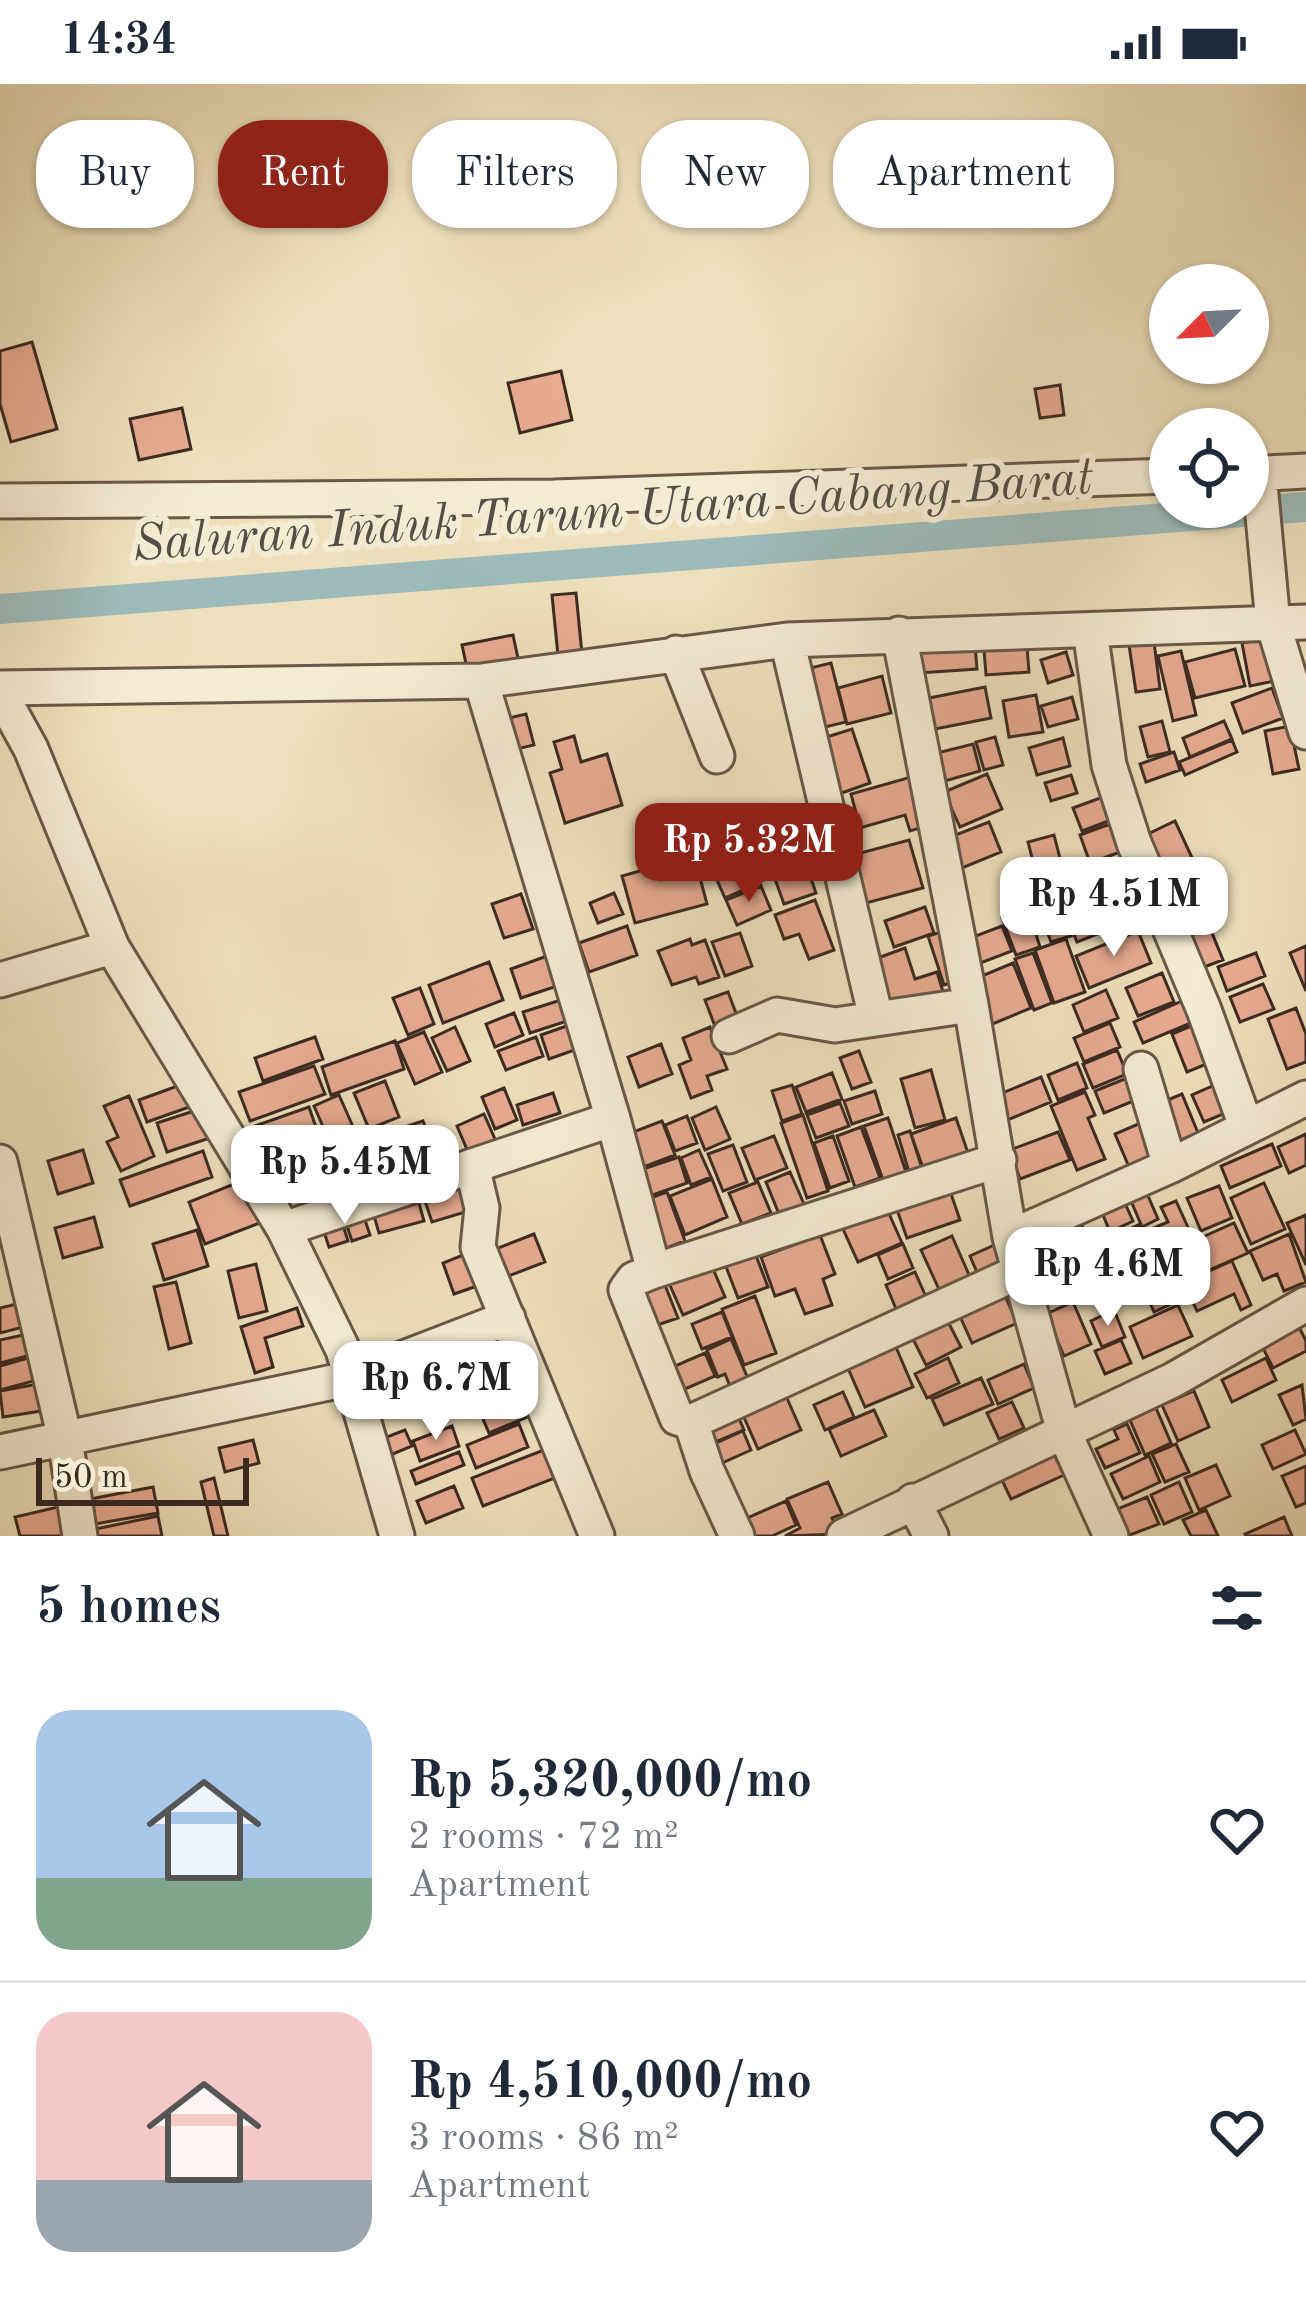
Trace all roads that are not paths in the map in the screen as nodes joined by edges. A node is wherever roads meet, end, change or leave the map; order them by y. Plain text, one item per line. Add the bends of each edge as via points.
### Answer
1 (1306, 471) edge
2 (1149, 477) edge
3 (1269, 480) edge
4 (0, 502) edge
5 (1266, 528) edge
6 (1284, 614) edge
7 (1090, 630) junction
8 (899, 634) junction
9 (788, 640) junction
10 (676, 653) junction
11 (481, 681) junction
12 (0, 691) edge
13 (1306, 732) edge
14 (717, 756) dead end
15 (112, 946) junction
16 (0, 980) edge
17 (970, 1006) junction
18 (875, 1018) junction
19 (729, 1036) dead end
20 (1142, 1069) dead end
21 (1306, 1098) edge
22 (613, 1119) junction
23 (1246, 1126) junction
24 (999, 1160) junction
25 (0, 1162) edge
26 (472, 1166) junction
27 (1170, 1166) junction
28 (284, 1229) junction
29 (1010, 1237) junction
30 (654, 1271) junction
31 (1021, 1271) junction
32 (1306, 1304) edge
33 (508, 1318) junction
34 (352, 1378) junction
35 (691, 1422) junction
36 (1064, 1432) junction
37 (65, 1439) junction
38 (0, 1452) edge
39 (913, 1501) junction
40 (80, 1536) edge
41 (397, 1536) edge
42 (597, 1536) edge
43 (736, 1536) edge
44 (844, 1536) edge
45 (931, 1536) edge
46 (1111, 1536) edge

1 - 3 street
2 - 4 street via 554,497
5 - 6 street
6 - 7 street
6 - 13 street
7 - 8 street
7 - 23 street via 1109,765
8 - 9 street
8 - 17 street
9 - 10 street
9 - 18 street
10 - 11 street
10 - 14 street
11 - 12 street
11 - 22 street
12 - 15 street
15 - 16 street
15 - 28 street
17 - 18 street
17 - 24 street
18 - 19 street via 835,1025 777,1015
20 - 27 street
21 - 23 street
22 - 26 street
22 - 30 street
23 - 27 street
24 - 29 street
24 - 30 street
25 - 37 street
26 - 28 street
26 - 33 street via 482,1208 477,1240
27 - 29 street
28 - 34 street
29 - 31 street
30 - 35 street via 626,1290 677,1418
31 - 35 street
31 - 36 street
32 - 36 street
33 - 34 street
33 - 42 street
34 - 37 street
34 - 41 street
35 - 43 street
36 - 39 street
36 - 46 street
37 - 38 street
37 - 40 street
39 - 44 street
39 - 45 street

